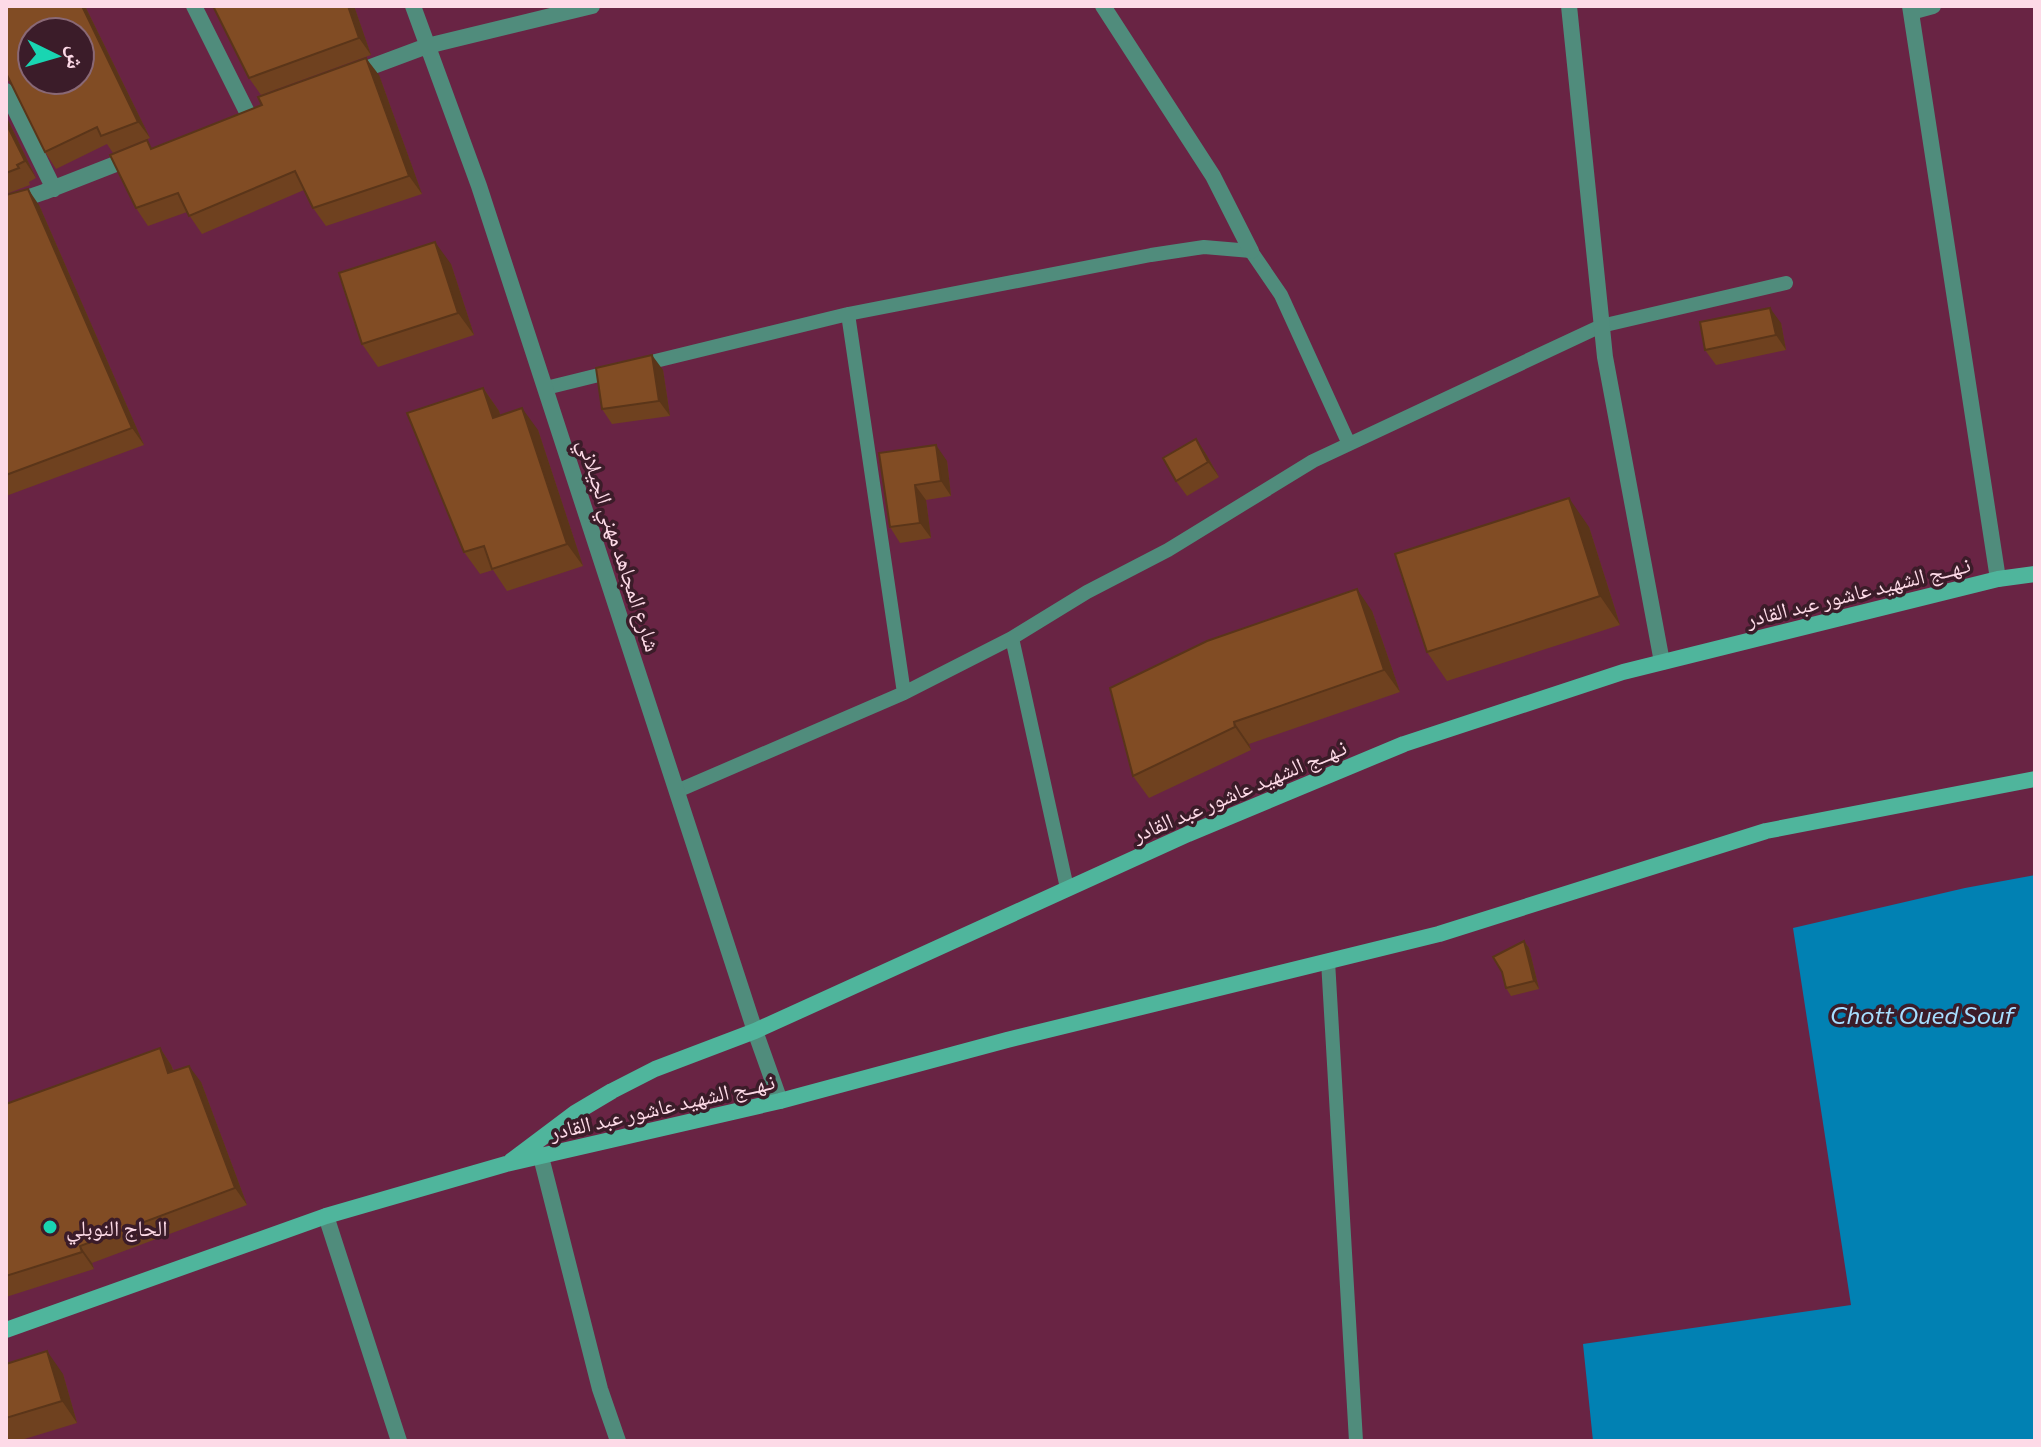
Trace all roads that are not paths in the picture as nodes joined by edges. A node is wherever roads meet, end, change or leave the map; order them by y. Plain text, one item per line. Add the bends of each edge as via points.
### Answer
1 (194, 6) edge
2 (413, 6) edge
3 (592, 6) edge
4 (1103, 6) edge
5 (1569, 6) edge
6 (1933, 6) edge
7 (1911, 9) edge
8 (427, 46) junction
9 (330, 82) edge
10 (6, 91) edge
11 (247, 113) edge
12 (158, 148) edge
13 (54, 189) junction
14 (6, 205) edge
15 (1251, 251) junction
16 (1786, 283) dead end
17 (848, 314) junction
18 (1601, 326) junction
19 (546, 388) junction
20 (1349, 444) junction
21 (2035, 574) edge
22 (1998, 579) junction
23 (1012, 638) junction
24 (1662, 662) junction
25 (904, 693) junction
26 (2035, 779) edge
27 (677, 791) junction
28 (1067, 888) junction
29 (1328, 961) junction
30 (755, 1031) junction
31 (780, 1101) junction
32 (541, 1157) junction
33 (506, 1164) junction
34 (326, 1216) junction
35 (6, 1330) edge
36 (399, 1441) edge
37 (618, 1441) edge
38 (1356, 1441) edge

1 - 11 street
2 - 8 street, شارع المجاهد مهني الجيلاني
3 - 8 street
4 - 15 street via 1213,176
5 - 18 street
6 - 7 street
7 - 22 street
8 - 9 street
8 - 19 street, شارع المجاهد مهني الجيلاني
10 - 13 street
12 - 13 street
13 - 14 street
15 - 17 lane via 1204,247 1151,255
15 - 20 lane via 1281,295
16 - 18 lane
17 - 19 lane
17 - 25 lane
18 - 20 lane
18 - 24 street
19 - 27 street, شارع المجاهد مهني الجيلاني
20 - 23 lane
21 - 22 main road, نـهــج الشهيد عاشور عبد القادر
22 - 24 main road, نـهــج الشهيد عاشور عبد القادر
23 - 25 lane
23 - 28 lane
24 - 28 main road, نـهــج الشهيد عاشور عبد القادر via 1404,744
25 - 27 lane
26 - 29 main road, نـهــج الشهيد عاشور عبد القادر via 1766,831 1439,934
27 - 30 street, شارع المجاهد مهني الجيلاني
28 - 30 main road, نـهــج الشهيد عاشور عبد القادر
29 - 31 main road, نـهــج الشهيد عاشور عبد القادر
29 - 38 lane
30 - 31 street, شارع المجاهد مهني الجيلاني
30 - 33 main road, نـهــج الشهيد عاشور عبد القادر via 612,1091
31 - 32 main road, نـهــج الشهيد عاشور عبد القادر
32 - 33 main road, نـهــج الشهيد عاشور عبد القادر
32 - 37 street
33 - 34 main road, نـهــج الشهيد عاشور عبد القادر
34 - 35 main road, نـهــج الشهيد عاشور عبد القادر
34 - 36 street

